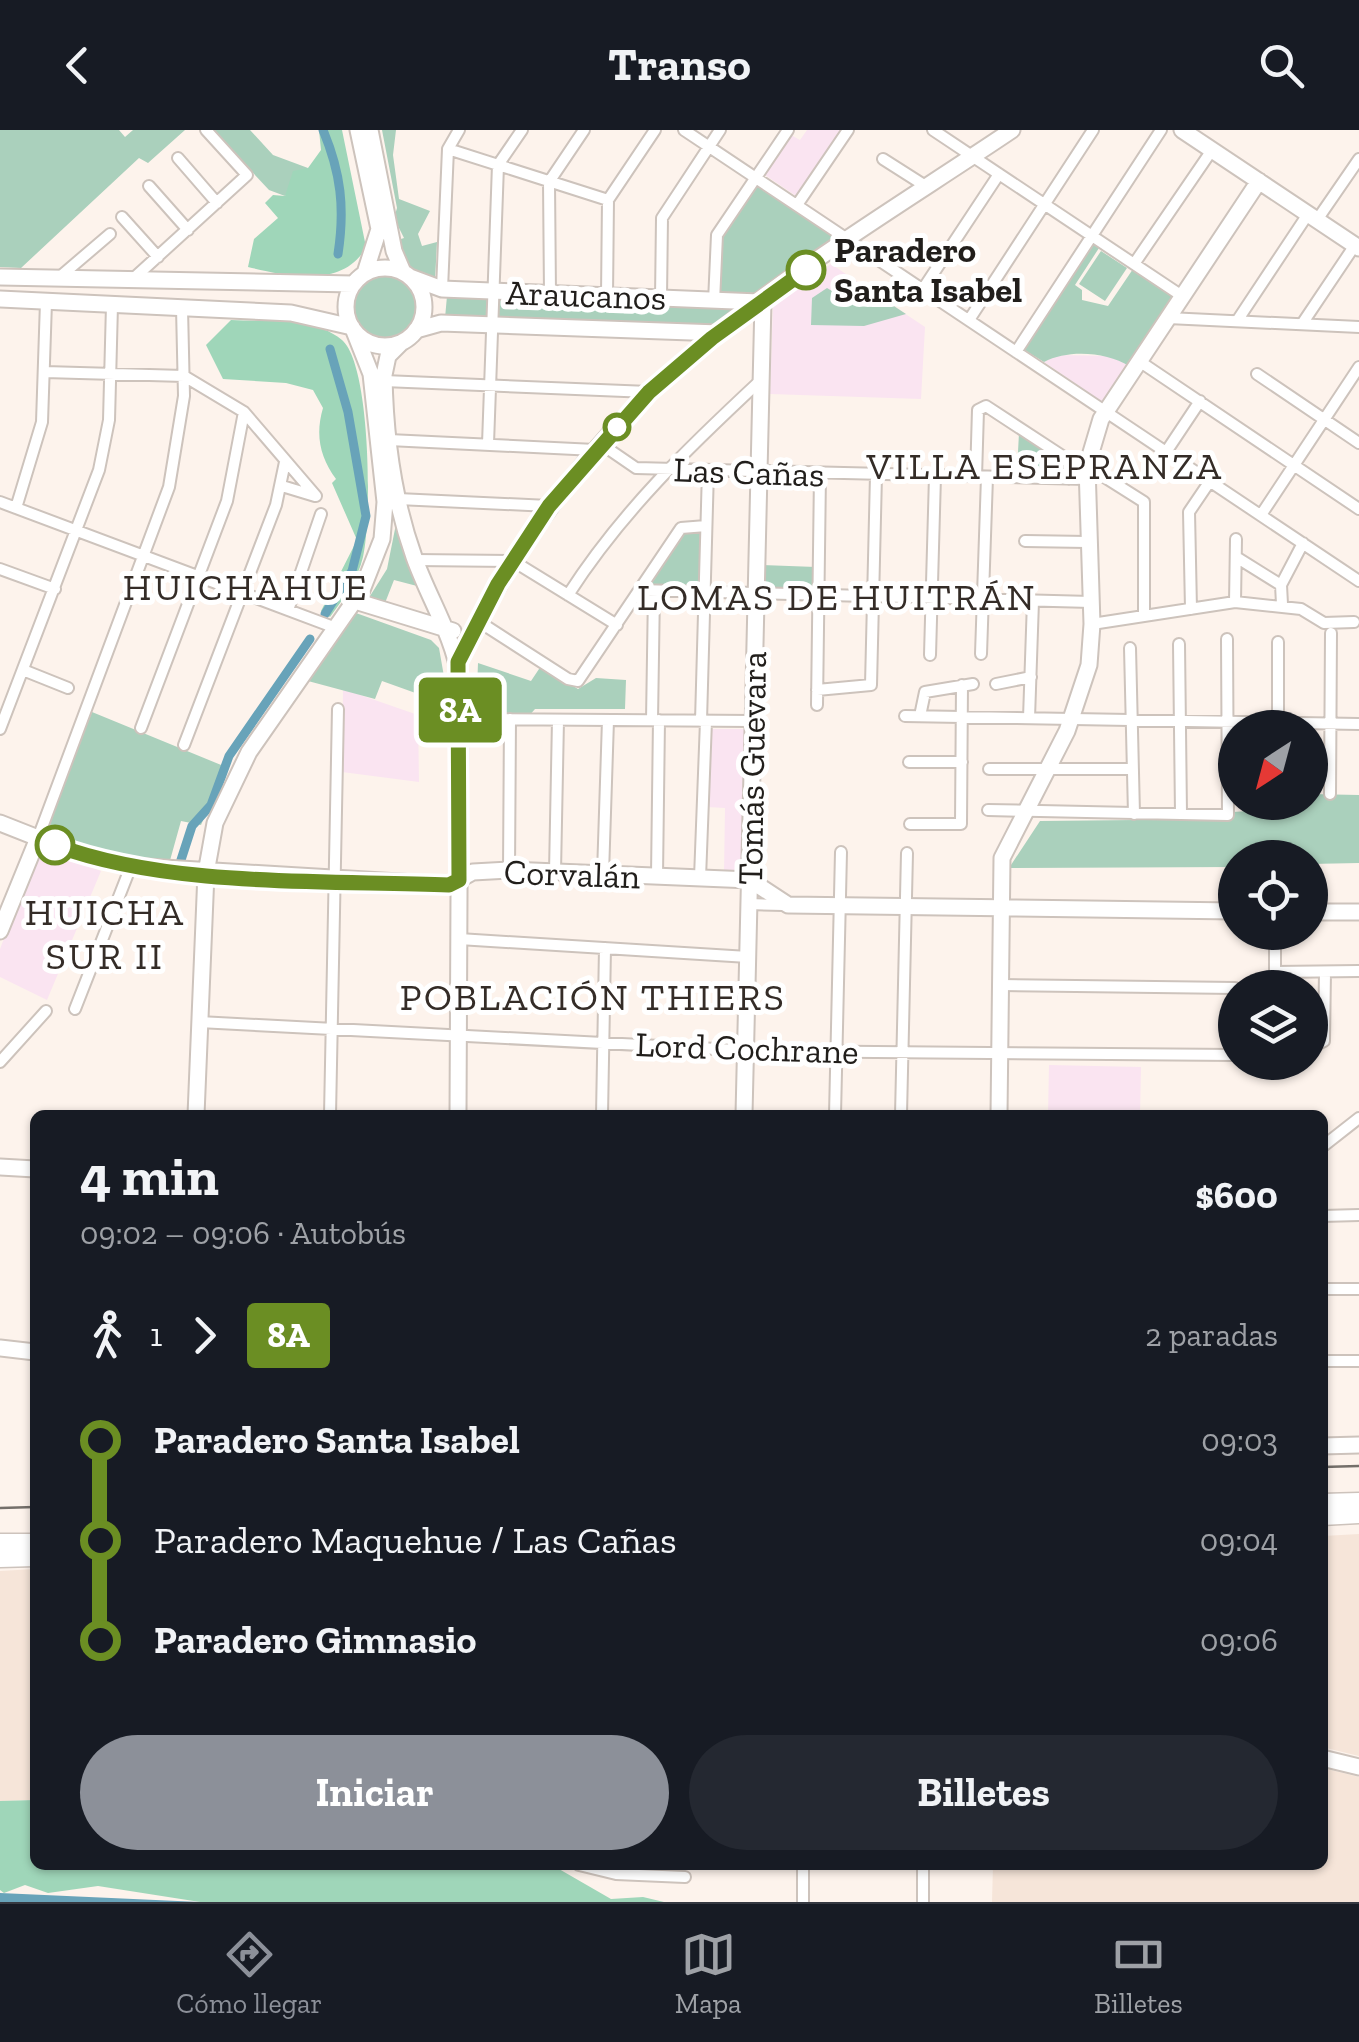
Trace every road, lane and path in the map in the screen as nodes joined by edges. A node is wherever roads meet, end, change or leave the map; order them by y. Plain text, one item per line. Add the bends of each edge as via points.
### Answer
1 (206, 130) edge
2 (358, 130) edge
3 (370, 130) edge
4 (459, 130) edge
5 (522, 130) edge
6 (584, 130) edge
7 (655, 130) edge
8 (684, 130) edge
9 (720, 130) edge
10 (788, 130) edge
11 (848, 130) edge
12 (933, 130) edge
13 (1012, 130) edge
14 (1094, 130) edge
15 (1162, 130) edge
16 (1182, 130) edge
17 (709, 146) junction
18 (448, 149) junction
19 (1212, 150) junction
20 (973, 156) junction
21 (178, 158) dead end
22 (883, 159) dead end
23 (1359, 159) edge
24 (498, 165) junction
25 (999, 174) junction
26 (756, 178) junction
27 (550, 182) junction
28 (1260, 182) junction
29 (149, 186) dead end
30 (927, 187) junction
31 (608, 200) junction
32 (217, 203) junction
33 (1044, 204) junction
34 (797, 205) junction
35 (122, 217) dead end
36 (1313, 217) junction
37 (188, 230) junction
38 (110, 234) dead end
39 (1092, 236) junction
40 (848, 240) junction
41 (1357, 246) edge
42 (158, 258) junction
43 (1134, 264) junction
44 (406, 274) junction
45 (62, 276) junction
46 (0, 277) edge
47 (134, 278) junction
48 (359, 278) junction
49 (190, 279) junction
50 (442, 289) junction
51 (922, 290) junction
52 (494, 292) junction
53 (550, 294) junction
54 (607, 296) junction
55 (1182, 296) junction
56 (661, 298) junction
57 (0, 299) edge
58 (763, 301) junction
59 (714, 302) junction
60 (54, 303) junction
61 (112, 305) junction
62 (187, 308) junction
63 (1168, 318) junction
64 (968, 320) junction
65 (1237, 321) junction
66 (1302, 324) junction
67 (493, 325) junction
68 (1359, 327) edge
69 (353, 329) junction
70 (416, 330) junction
71 (718, 333) junction
72 (402, 342) junction
73 (1016, 352) junction
74 (1140, 361) junction
75 (45, 372) junction
76 (1357, 373) edge
77 (1257, 374) dead end
78 (111, 375) junction
79 (184, 376) junction
80 (384, 380) junction
81 (761, 380) junction
82 (491, 384) junction
83 (649, 392) junction
84 (1200, 402) junction
85 (244, 412) junction
86 (1106, 412) junction
87 (1324, 420) junction
88 (390, 440) junction
89 (1359, 443) edge
90 (488, 444) junction
91 (598, 446) junction
92 (1166, 452) junction
93 (285, 462) junction
94 (1294, 465) junction
95 (664, 469) junction
96 (708, 470) junction
97 (759, 472) junction
98 (820, 474) junction
99 (1081, 474) junction
100 (876, 475) junction
101 (935, 476) junction
102 (981, 477) junction
103 (1210, 481) junction
104 (282, 486) junction
105 (398, 500) junction
106 (0, 502) edge
107 (549, 506) junction
108 (16, 508) junction
109 (1359, 509) edge
110 (321, 514) dead end
111 (1261, 514) junction
112 (706, 526) junction
113 (78, 531) junction
114 (1236, 539) dead end
115 (1024, 540) dead end
116 (1087, 542) junction
117 (1304, 543) junction
118 (144, 556) junction
119 (1236, 557) junction
120 (415, 560) junction
121 (512, 562) junction
122 (0, 569) edge
123 (201, 577) junction
124 (1359, 581) edge
125 (1281, 584) junction
126 (55, 589) junction
127 (640, 590) junction
128 (654, 590) junction
129 (704, 592) junction
130 (244, 593) junction
131 (756, 594) junction
132 (568, 595) junction
133 (818, 595) junction
134 (873, 597) junction
135 (932, 598) junction
136 (983, 600) junction
137 (1033, 600) junction
138 (355, 601) junction
139 (1091, 602) junction
140 (1235, 602) junction
141 (1282, 604) junction
142 (1191, 609) junction
143 (288, 610) junction
144 (1144, 616) junction
145 (1354, 622) dead end
146 (477, 624) junction
147 (1092, 624) junction
148 (618, 626) junction
149 (336, 628) junction
150 (448, 631) junction
151 (1331, 633) dead end
152 (1227, 639) dead end
153 (1278, 642) dead end
154 (1179, 644) dead end
155 (1130, 648) dead end
156 (981, 654) dead end
157 (930, 655) dead end
158 (458, 662) junction
159 (23, 670) junction
160 (1030, 677) junction
161 (996, 684) dead end
162 (68, 688) dead end
163 (817, 690) junction
164 (817, 705) dead end
165 (338, 709) dead end
166 (1228, 710) edge
167 (1278, 710) edge
168 (905, 716) dead end
169 (920, 716) junction
170 (962, 717) junction
171 (1029, 718) junction
172 (460, 719) junction
173 (510, 719) junction
174 (558, 720) junction
175 (608, 720) junction
176 (655, 720) junction
177 (1071, 720) junction
178 (703, 721) junction
179 (754, 721) junction
180 (1132, 722) junction
181 (1218, 722) edge
182 (1180, 723) junction
183 (1328, 724) edge
184 (1332, 724) junction
185 (1359, 724) edge
186 (141, 728) dead end
187 (0, 729) edge
188 (184, 746) dead end
189 (909, 762) dead end
190 (962, 762) junction
191 (989, 768) dead end
192 (1048, 769) junction
193 (1133, 769) junction
194 (1330, 794) dead end
195 (988, 810) dead end
196 (1028, 812) junction
197 (1134, 814) junction
198 (1180, 814) junction
199 (1218, 816) edge
200 (0, 823) edge
201 (910, 824) dead end
202 (38, 838) junction
203 (841, 852) dead end
204 (906, 853) dead end
205 (131, 866) junction
206 (508, 870) junction
207 (555, 872) junction
208 (206, 874) junction
209 (603, 874) junction
210 (657, 876) junction
211 (700, 878) junction
212 (459, 880) junction
213 (750, 880) junction
214 (333, 881) junction
215 (749, 904) junction
216 (788, 905) junction
217 (840, 906) junction
218 (906, 907) junction
219 (1002, 908) junction
220 (1218, 911) edge
221 (1328, 912) edge
222 (1359, 912) edge
223 (0, 930) edge
224 (458, 939) junction
225 (605, 948) junction
226 (748, 956) junction
227 (1359, 971) edge
228 (1328, 972) edge
229 (1001, 985) junction
230 (1218, 988) edge
231 (76, 1009) dead end
232 (46, 1011) dead end
233 (199, 1022) junction
234 (330, 1028) junction
235 (458, 1035) junction
236 (604, 1042) junction
237 (746, 1051) junction
238 (836, 1053) junction
239 (902, 1054) junction
240 (1000, 1055) junction
241 (1218, 1055) edge
242 (0, 1062) edge
243 (196, 1110) edge
244 (330, 1110) edge
245 (458, 1110) edge
246 (602, 1110) edge
247 (744, 1110) edge
248 (835, 1110) edge
249 (901, 1110) edge
250 (999, 1110) edge
251 (1359, 1118) edge
252 (1328, 1142) edge
253 (0, 1167) edge
254 (30, 1169) edge
255 (1328, 1216) edge
256 (1359, 1216) edge
257 (1328, 1289) edge
258 (1359, 1289) edge
259 (0, 1348) edge
260 (30, 1351) edge
261 (1328, 1361) edge
262 (1359, 1361) edge
263 (1359, 1445) edge
264 (1328, 1446) edge
265 (1359, 1502) edge
266 (1328, 1503) edge
267 (1359, 1514) edge
268 (1328, 1516) edge
269 (0, 1543) edge
270 (30, 1543) edge
271 (30, 1557) edge
272 (0, 1558) edge
273 (1328, 1759) edge
274 (1359, 1767) edge
275 (803, 1870) edge
276 (923, 1870) edge
277 (660, 1871) edge
278 (685, 1877) dead end
279 (803, 1902) edge
280 (923, 1902) edge

1 - 32 street via 248,175
2 - 48 main road via 379,229
3 - 44 main road via 394,252
4 - 18 street
5 - 24 street
6 - 27 street
7 - 31 street
8 - 17 street
9 - 17 street
10 - 26 street
11 - 34 street
12 - 20 street
13 - 20 main road
14 - 33 street
15 - 39 street
16 - 19 main road
17 - 26 street
17 - 56 street via 662,218
18 - 24 street
18 - 50 street
19 - 28 main road
19 - 43 street
20 - 25 street
20 - 30 main road
21 - 32 street
22 - 30 street
23 - 36 street
24 - 27 street
24 - 52 street
25 - 33 street
25 - 51 street
26 - 34 street
26 - 59 street via 716,235
27 - 31 street
27 - 53 street
28 - 36 main road
28 - 55 main road
29 - 37 street
30 - 40 main road
31 - 54 street
32 - 37 street
33 - 39 street
33 - 64 street
34 - 40 street
35 - 42 street
36 - 41 main road
36 - 65 street
37 - 42 street
38 - 45 street
39 - 43 street
39 - 73 street
40 - 51 street
40 - 58 main road
41 - 66 street
42 - 47 street
43 - 55 street
44 - 48 main road via 381,268
44 - 50 main road, Araucanos
44 - 70 main road via 424,301
45 - 46 main road
45 - 47 main road
45 - 60 main road
47 - 49 main road
48 - 49 main road
48 - 69 main road via 346,307
49 - 62 main road via 197,294
50 - 52 main road, Araucanos
51 - 64 street
52 - 53 main road, Araucanos
52 - 67 street
53 - 54 main road, Araucanos
54 - 56 main road, Araucanos
55 - 63 main road
56 - 59 main road, Araucanos
57 - 60 main road
58 - 59 main road, Araucanos
58 - 71 main road
58 - 81 main road, Tomás Guevara
60 - 61 main road
60 - 75 street
61 - 62 main road
61 - 78 street
62 - 69 main road via 318,316
62 - 79 street
63 - 65 street
63 - 74 main road
64 - 73 street
65 - 66 street
66 - 68 street
67 - 70 main road, Araucanos via 437,323
67 - 71 main road, Araucanos
67 - 82 street
69 - 72 main road via 376,345
69 - 138 main road via 371,374 385,502 379,552
70 - 72 main road
71 - 83 main road
72 - 80 main road via 388,356
73 - 86 street
74 - 84 street
74 - 86 main road
75 - 78 street
75 - 108 street via 39,439
76 - 87 street
77 - 87 street
78 - 79 street
78 - 113 street via 107,439
79 - 85 street
79 - 118 street via 173,470
80 - 82 street
80 - 88 main road
81 - 95 street
81 - 97 main road, Tomás Guevara
82 - 83 street
82 - 90 street
83 - 91 main road
84 - 92 street
84 - 94 street
85 - 93 street
85 - 123 street via 232,484
86 - 92 street
86 - 99 main road
87 - 89 street
87 - 94 street
88 - 90 street
88 - 105 main road
90 - 91 street
91 - 95 street, Las Cañas via 629,467
91 - 107 main road
92 - 103 street
93 - 104 street
93 - 104 street via 316,496
94 - 109 street
94 - 111 street
95 - 96 street, Las Cañas
95 - 132 street
96 - 97 street, Las Cañas
96 - 112 street
97 - 98 street, Las Cañas
97 - 131 main road, Tomás Guevara
98 - 100 street, Las Cañas
98 - 133 street
99 - 102 street, Las Cañas
99 - 102 street via 986,406 978,410
99 - 116 main road
99 - 144 street via 1144,502
100 - 101 street, Las Cañas
100 - 134 street
101 - 102 street, Las Cañas
101 - 135 street
102 - 136 street
103 - 111 street
103 - 142 street via 1190,512
104 - 130 street
105 - 107 street
105 - 120 main road
106 - 108 street
107 - 121 main road
108 - 113 street
110 - 143 street
111 - 117 street
112 - 127 street via 681,528
112 - 129 street
113 - 118 street
113 - 126 street
114 - 119 street
115 - 116 street
116 - 139 main road
117 - 124 street
117 - 125 street
118 - 123 street
118 - 202 street
119 - 125 street
119 - 140 street
120 - 121 street
120 - 150 main road
121 - 132 street
121 - 146 main road
122 - 126 street
123 - 130 street
123 - 186 street
125 - 141 street
126 - 159 street
127 - 128 street
127 - 148 street
128 - 129 street
128 - 176 street
129 - 131 street
129 - 178 street
130 - 143 street
130 - 188 street
131 - 133 street
131 - 179 main road, Tomás Guevara
132 - 148 street
133 - 134 street
133 - 163 street
134 - 135 street
134 - 163 street via 871,685
135 - 136 street
135 - 157 street
136 - 137 street
136 - 156 street
137 - 139 street
137 - 160 street
138 - 149 main road
138 - 150 main road
139 - 147 main road
140 - 141 street
140 - 142 street
141 - 145 street via 1324,623
142 - 144 street
143 - 149 street
144 - 147 street
146 - 148 street via 575,681 585,677
146 - 150 main road
146 - 158 main road
147 - 177 main road via 1089,665
149 - 208 main road via 233,778
150 - 158 main road
151 - 184 street
152 - 166 street
153 - 167 street
154 - 182 street
155 - 180 street
158 - 172 main road
159 - 162 street
159 - 187 street
160 - 161 street
160 - 171 street
163 - 164 street
165 - 214 street
168 - 169 street
169 - 170 street
169 - 170 street via 925,692 968,685
170 - 171 street
170 - 190 street
171 - 177 street
172 - 173 street
172 - 212 main road
173 - 174 street
173 - 206 street
174 - 175 street
174 - 207 street
175 - 176 street
175 - 209 street
176 - 178 street
176 - 210 street
177 - 180 street
177 - 192 main road
178 - 179 street
178 - 211 street
179 - 213 main road, Tomás Guevara
180 - 182 street
180 - 193 street
181 - 182 street
182 - 198 street
183 - 184 street
184 - 185 street
184 - 194 street
189 - 190 street
190 - 201 street via 961,824
191 - 192 street
192 - 193 street
192 - 196 main road
193 - 197 street
195 - 196 street
196 - 197 street
196 - 219 main road via 1002,858
197 - 198 street
198 - 199 street
200 - 202 main road, Corvalán
202 - 205 main road, Corvalán
202 - 223 main road
203 - 217 street
204 - 218 street
205 - 208 main road, Corvalán
205 - 231 street
206 - 207 main road, Corvalán
206 - 212 main road, Corvalán via 473,872
207 - 209 main road, Corvalán
208 - 214 main road, Corvalán
208 - 233 main road
209 - 210 main road, Corvalán
210 - 211 main road, Corvalán
211 - 213 main road, Corvalán
212 - 214 main road, Corvalán
212 - 224 main road
213 - 215 main road, Tomás Guevara
213 - 216 main road
214 - 234 street
215 - 216 street
215 - 226 main road, Tomás Guevara
216 - 217 main road
217 - 218 main road
217 - 238 street
218 - 219 main road
218 - 239 street
219 - 220 main road
219 - 229 main road
221 - 222 main road
224 - 225 street
224 - 235 main road
225 - 226 street
225 - 236 street
226 - 237 main road, Tomás Guevara
227 - 228 street
229 - 230 street
229 - 240 main road
232 - 242 street
233 - 234 street, Lord Cochrane
233 - 243 main road
234 - 235 street, Lord Cochrane
234 - 244 street
235 - 236 street, Lord Cochrane
235 - 245 main road
236 - 237 street, Lord Cochrane
236 - 246 street
237 - 238 street, Lord Cochrane
237 - 247 main road, Tomás Guevara
238 - 239 street, Lord Cochrane
238 - 248 street
239 - 240 street, Lord Cochrane
239 - 249 street
240 - 241 street, Lord Cochrane
240 - 250 main road
251 - 252 street
253 - 254 main road
255 - 256 street
257 - 258 street
259 - 260 main road
261 - 262 street
263 - 264 main road
265 - 266 main road
267 - 268 main road
269 - 270 main road
271 - 272 main road
273 - 274 main road
275 - 279 street
276 - 280 street
277 - 278 street

